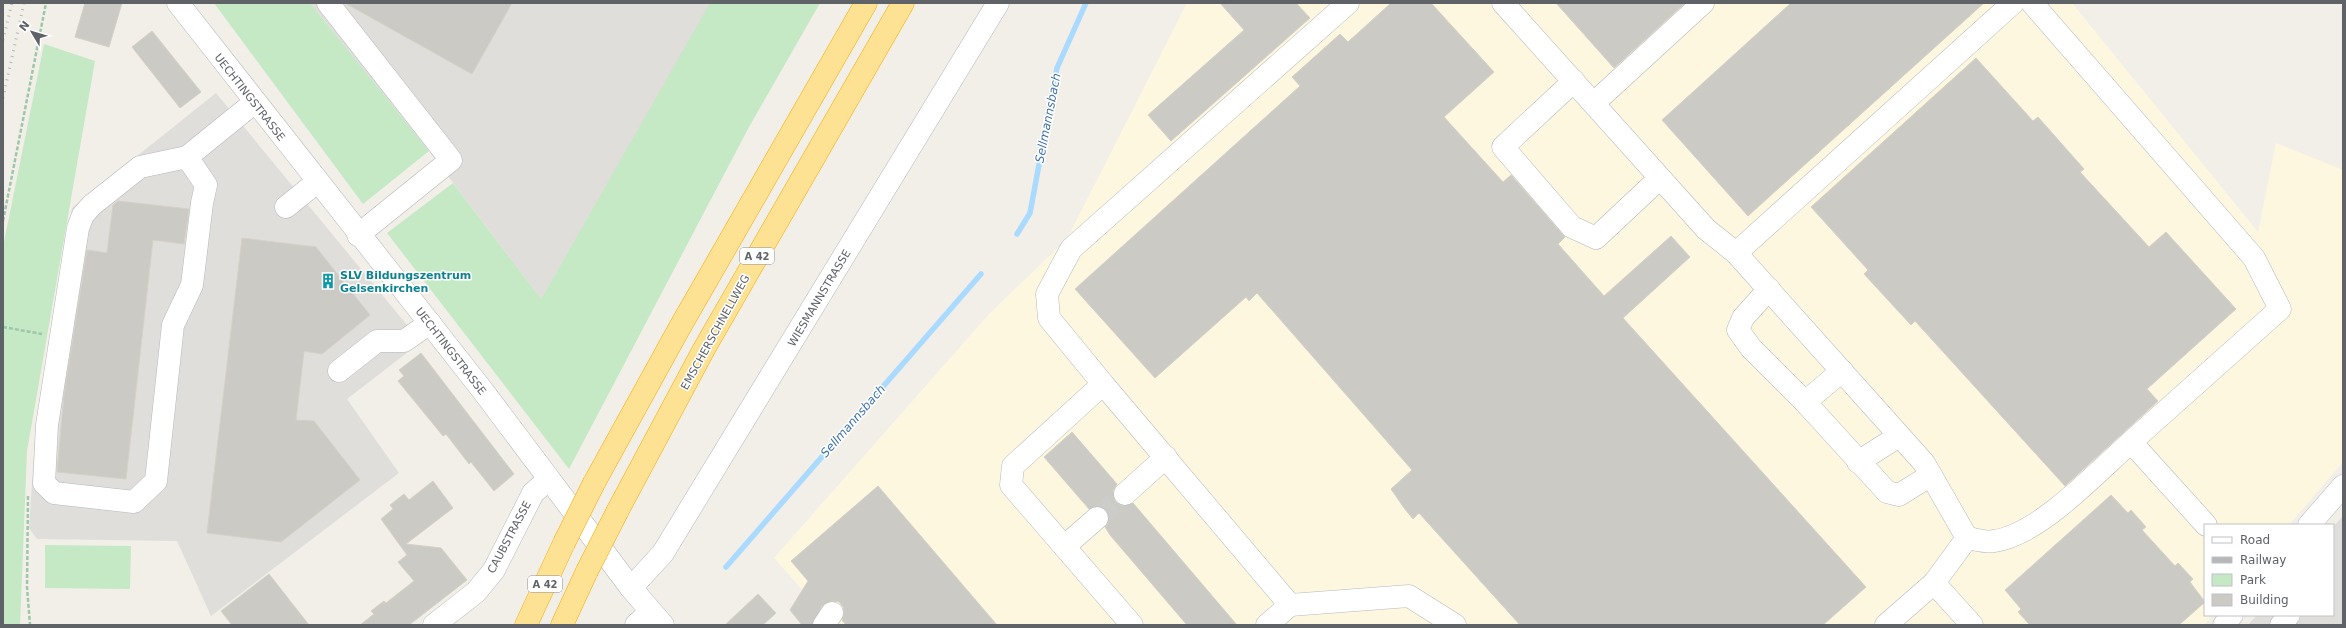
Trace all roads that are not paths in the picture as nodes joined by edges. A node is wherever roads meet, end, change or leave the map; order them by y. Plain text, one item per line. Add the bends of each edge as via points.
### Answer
1 (178, 3) edge
2 (328, 3) edge
3 (866, 3) edge
4 (903, 3) edge
5 (998, 3) edge
6 (1348, 3) edge
7 (1503, 3) edge
8 (1703, 3) edge
9 (2013, 3) edge
10 (2032, 3) edge
11 (1574, 81) junction
12 (254, 102) junction
13 (1594, 103) junction
14 (187, 157) junction
15 (1660, 178) junction
16 (317, 182) junction
17 (286, 207) dead end
18 (358, 235) junction
19 (1736, 253) junction
20 (1769, 290) junction
21 (430, 323) junction
22 (339, 371) dead end
23 (1842, 371) junction
24 (1104, 384) junction
25 (1805, 402) junction
26 (1899, 436) junction
27 (2131, 442) junction
28 (1166, 457) junction
29 (1858, 462) junction
30 (1931, 475) junction
31 (548, 480) junction
32 (2343, 486) edge
33 (1125, 494) tunnel mouth
34 (1097, 518) tunnel mouth
35 (2205, 524) edge
36 (2310, 524) edge
37 (1967, 538) junction
38 (1064, 546) junction
39 (1934, 583) junction
40 (631, 588) junction
41 (1290, 605) junction
42 (2231, 616) edge
43 (2288, 616) edge
44 (650, 621) edge
45 (434, 625) edge
46 (526, 625) edge
47 (562, 625) edge
48 (1132, 625) edge
49 (1267, 625) edge
50 (1455, 625) edge
51 (1886, 625) edge
52 (1972, 625) edge
53 (2224, 625) edge
54 (2281, 625) edge

1 - 12 street, UECHTINGSTRASSE
2 - 18 street via 450,160
3 - 46 highway, A 42, bridge via 680,327 594,483
4 - 47 highway, EMSCHERSCHNELLWEG / A 42, bridge via 704,349 617,512
5 - 40 street, WIESMANNSTRASSE via 663,553
6 - 24 street via 1071,249 1047,294 1048,318
7 - 11 street
8 - 13 street
9 - 19 street
10 - 27 street via 2254,258 2280,309
11 - 13 street
11 - 15 street via 1503,147 1572,227 1596,238
12 - 14 street
12 - 16 street, UECHTINGSTRASSE
13 - 15 street
14 - 14 street via 140,166 83,215 78,228 47,425 44,483 54,493 134,502 156,482 173,325 192,285 206,185
15 - 19 street via 1706,229
16 - 17 street
16 - 18 street, UECHTINGSTRASSE
18 - 21 street, UECHTINGSTRASSE
19 - 20 street
20 - 23 street
20 - 25 street via 1743,318 1738,330 1752,348
21 - 22 street via 404,341 377,341
21 - 31 street, UECHTINGSTRASSE
23 - 25 street
23 - 26 street
24 - 28 street
24 - 38 street via 1013,466 1011,485
25 - 29 street
26 - 29 street
26 - 30 street
27 - 35 street
27 - 37 street via 2038,524 2014,537 1993,542
28 - 33 street
28 - 41 street
29 - 30 street via 1887,492 1899,496
30 - 37 street
31 - 40 street, UECHTINGSTRASSE
31 - 45 street, CAUBSTRASSE via 533,493 494,570 476,592
32 - 36 street
34 - 38 street
37 - 39 street
38 - 48 street
39 - 51 street
39 - 52 street
40 - 44 street, UECHTINGSTRASSE
41 - 49 street
41 - 50 street via 1409,596
42 - 53 street
43 - 54 street

